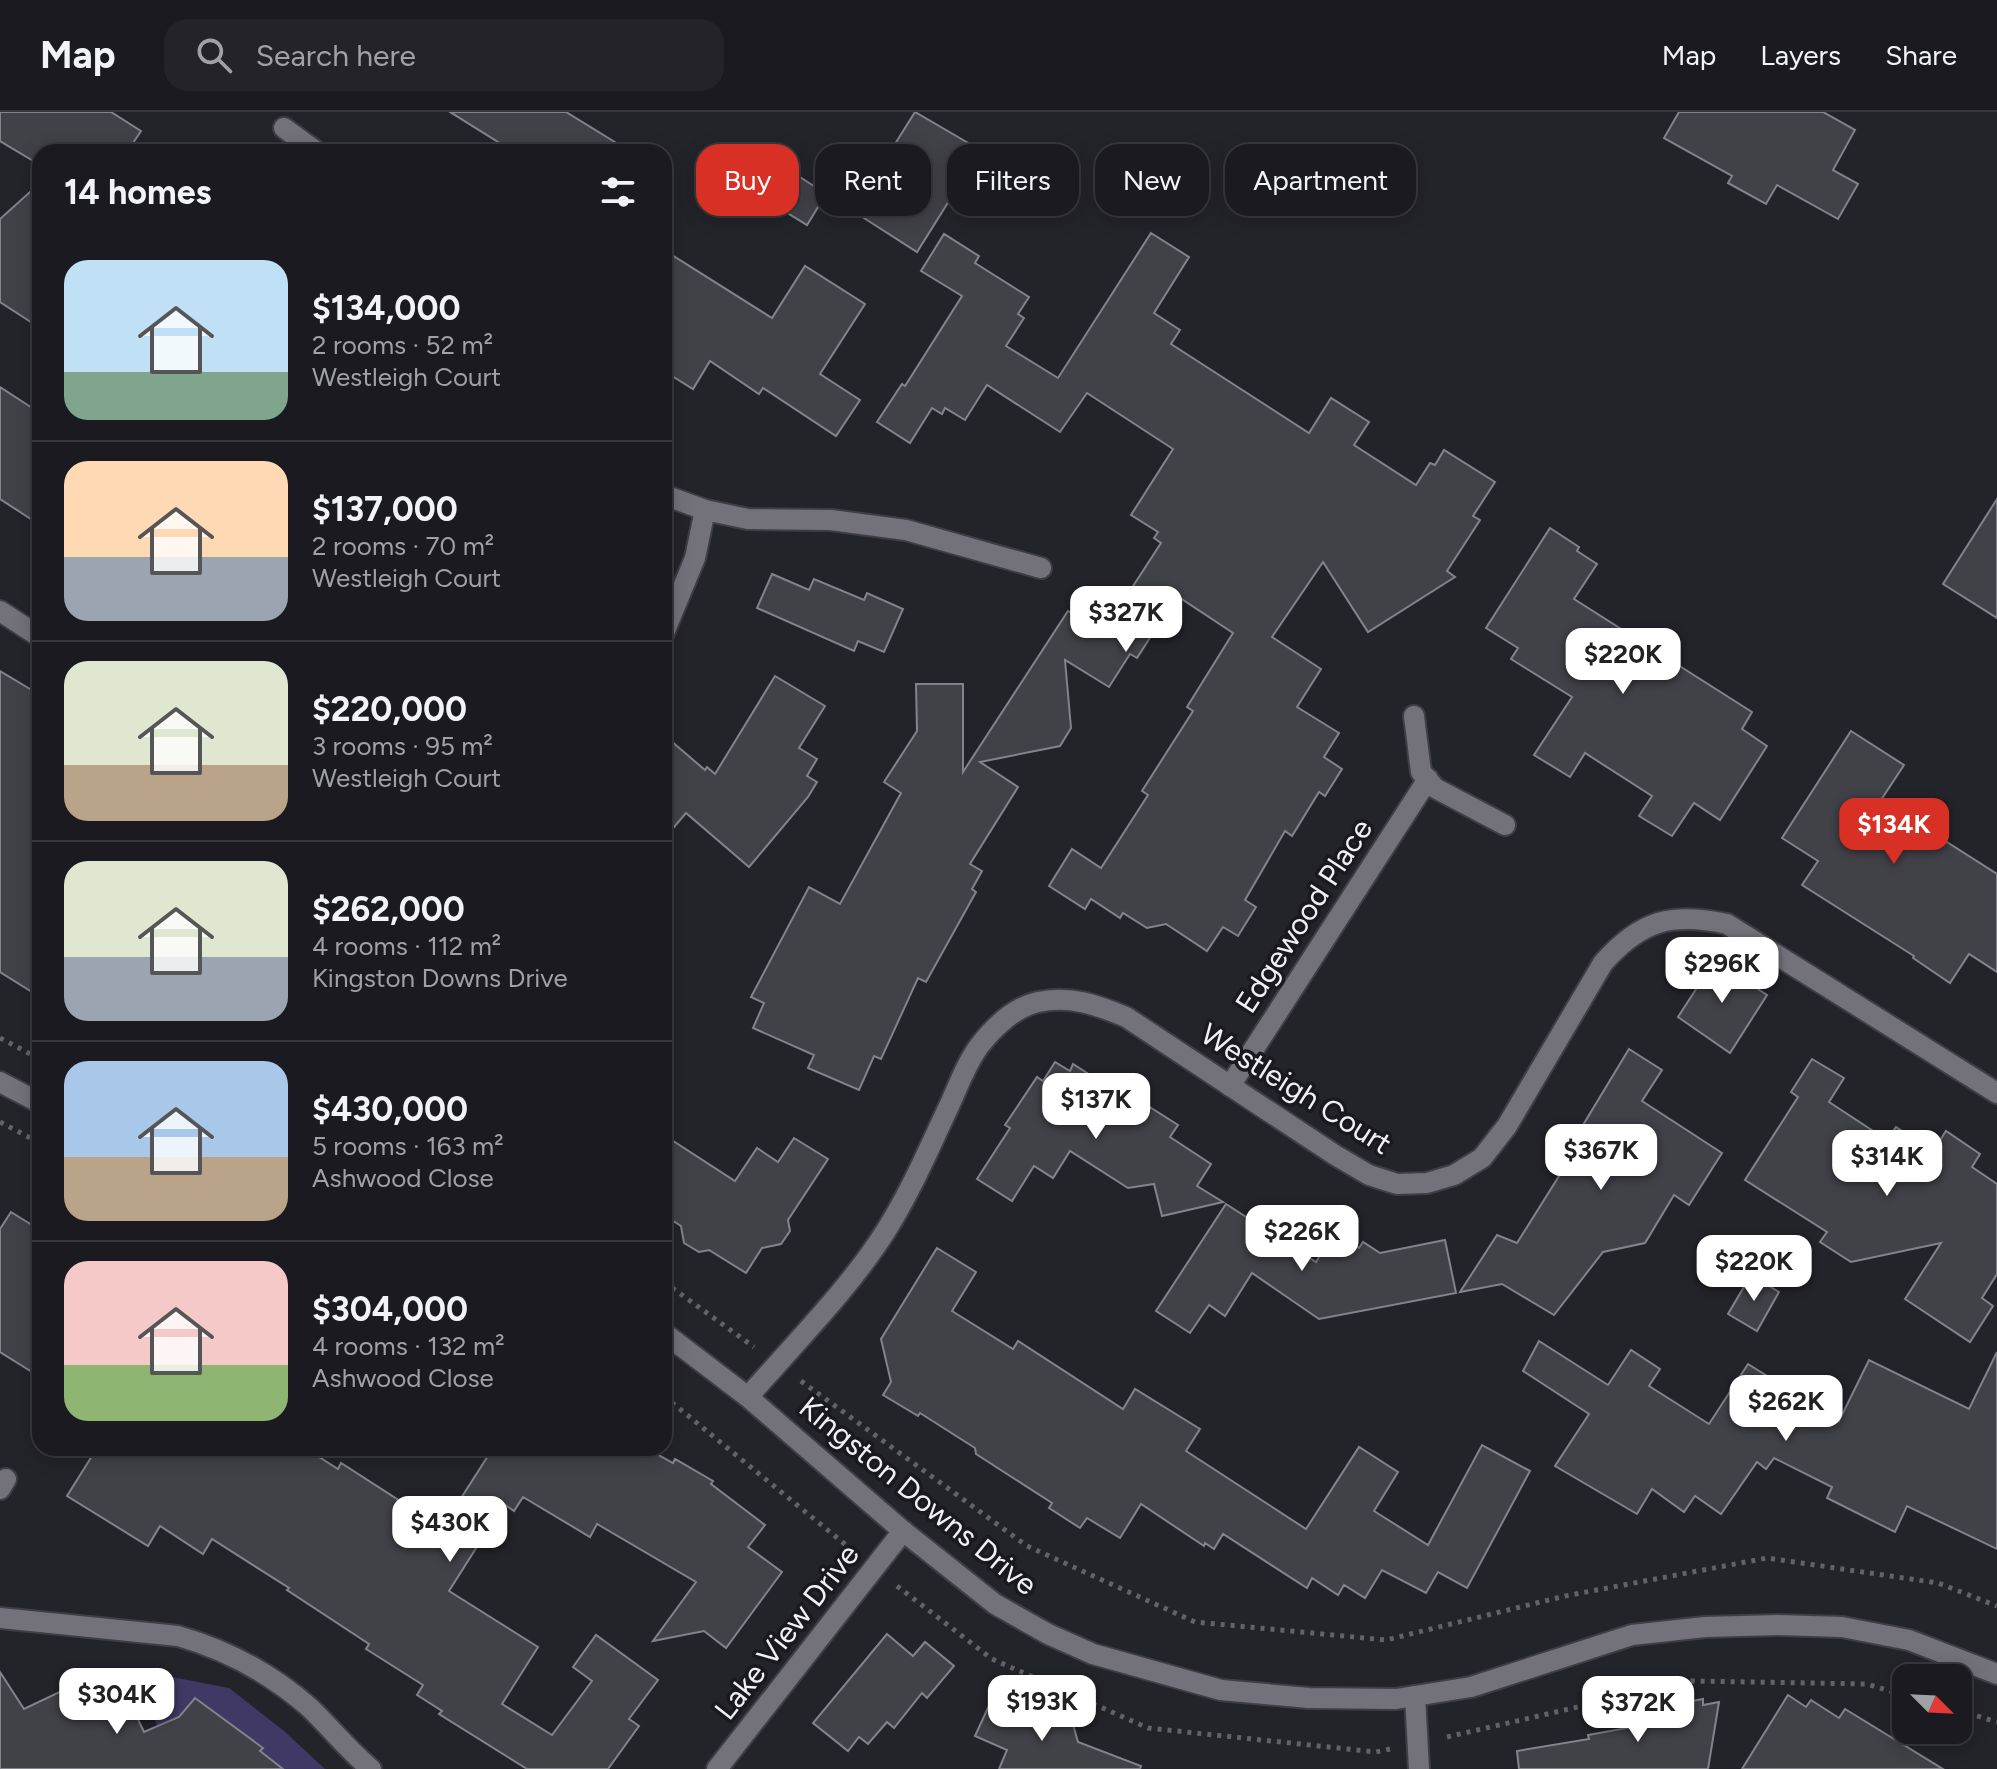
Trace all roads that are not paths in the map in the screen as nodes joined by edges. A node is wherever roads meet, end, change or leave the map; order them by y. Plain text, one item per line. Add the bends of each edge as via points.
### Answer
1 (284, 128) dead end
2 (306, 144) edge
3 (672, 498) edge
4 (705, 510) junction
5 (1041, 568) dead end
6 (0, 611) edge
7 (672, 614) edge
8 (32, 632) edge
9 (1414, 716) dead end
10 (1428, 779) junction
11 (1505, 825) dead end
12 (0, 1082) edge
13 (1230, 1086) junction
14 (1997, 1093) edge
15 (32, 1099) edge
16 (672, 1339) edge
17 (748, 1397) junction
18 (903, 1531) junction
19 (0, 1618) edge
20 (1997, 1674) edge
21 (1415, 1696) junction
22 (371, 1769) edge
23 (717, 1769) edge
24 (1419, 1769) edge

1 - 2 street
3 - 4 street
4 - 5 street via 748,519 867,523
4 - 7 street via 695,558
6 - 8 street
9 - 10 street via 1421,772
10 - 11 street via 1435,788
10 - 13 street, Edgewood Place
12 - 15 street
13 - 14 street, Westleigh Court via 1369,1175 1397,1184 1454,1175 1482,1158 1507,1126 1603,963 1623,941 1652,923 1677,918 1727,924
13 - 17 street, Westleigh Court via 1126,1017 1098,1005 1067,999 1036,1002 1008,1016 980,1045 963,1074 886,1231
16 - 17 street, Kingston Downs Drive
17 - 18 street, Kingston Downs Drive
18 - 21 street, Kingston Downs Drive via 995,1604 1093,1654 1221,1690 1309,1698
18 - 23 street, Lake View Drive
19 - 22 street via 178,1636 206,1644 298,1699
20 - 21 street, Kingston Downs Drive via 1909,1640 1842,1627 1705,1627 1632,1635 1471,1687
21 - 24 street

